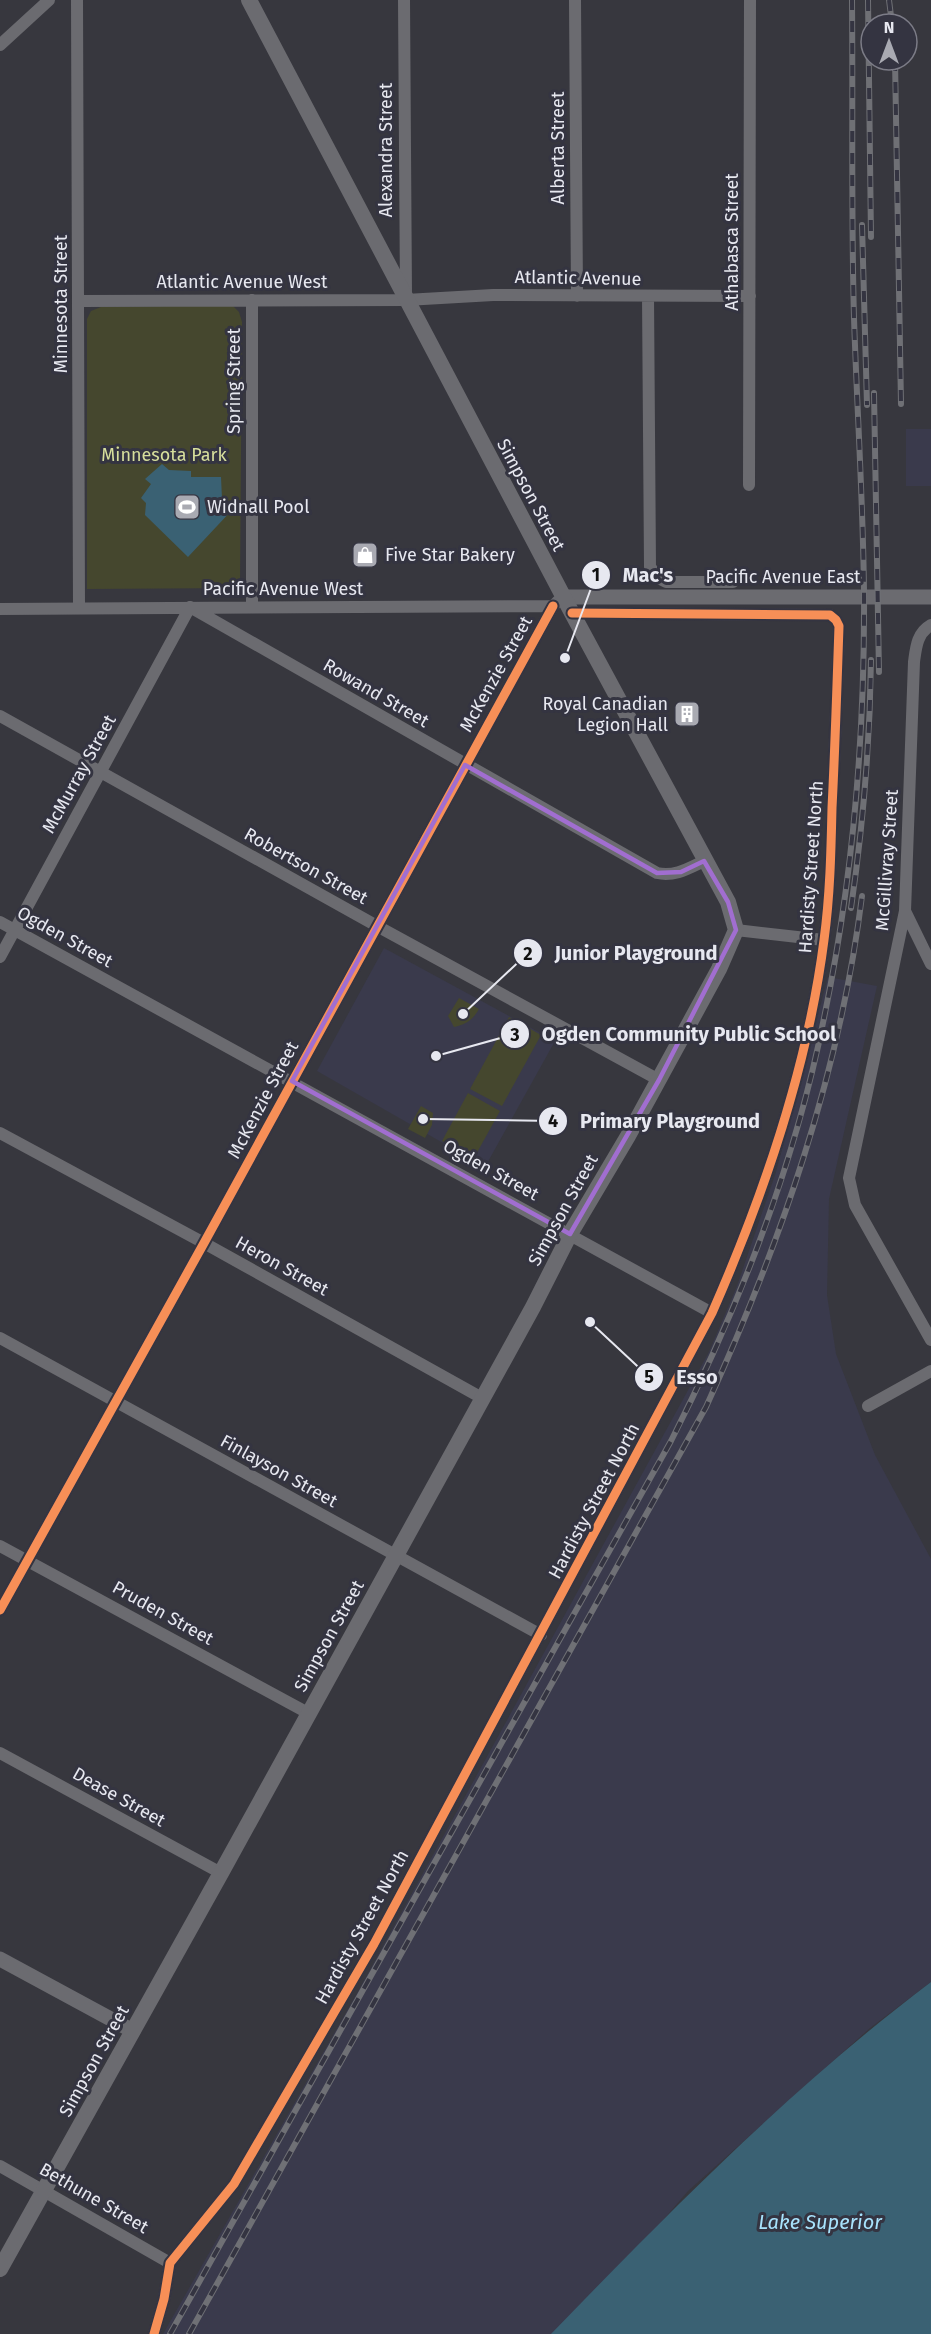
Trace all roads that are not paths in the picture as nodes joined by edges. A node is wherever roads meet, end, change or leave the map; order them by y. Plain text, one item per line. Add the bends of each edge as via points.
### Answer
1 (49, 0) edge
2 (77, 0) edge
3 (249, 0) edge
4 (404, 0) edge
5 (575, 0) edge
6 (750, 0) edge
7 (0, 45) edge
8 (577, 296) junction
9 (648, 296) junction
10 (750, 296) junction
11 (252, 300) junction
12 (406, 300) junction
13 (79, 301) junction
14 (749, 484) dead end
15 (733, 582) dead end
16 (931, 597) edge
17 (558, 601) junction
18 (252, 606) junction
19 (190, 607) junction
20 (79, 608) junction
21 (0, 609) edge
22 (572, 613) junction
23 (931, 625) edge
24 (0, 716) edge
25 (465, 765) junction
26 (101, 772) junction
27 (704, 861) junction
28 (905, 911) junction
29 (0, 922) edge
30 (376, 926) junction
31 (15, 930) junction
32 (736, 930) junction
33 (824, 940) junction
34 (0, 957) edge
35 (931, 964) edge
36 (659, 1080) junction
37 (292, 1081) junction
38 (0, 1133) edge
39 (570, 1234) junction
40 (204, 1243) junction
41 (712, 1313) junction
42 (0, 1338) edge
43 (931, 1340) edge
44 (931, 1371) edge
45 (482, 1398) junction
46 (116, 1403) junction
47 (868, 1406) dead end
48 (0, 1546) edge
49 (395, 1555) junction
50 (28, 1560) junction
51 (0, 1610) edge
52 (541, 1635) junction
53 (308, 1713) junction
54 (0, 1753) edge
55 (221, 1873) junction
56 (0, 1959) edge
57 (133, 2031) junction
58 (0, 2166) edge
59 (44, 2190) junction
60 (170, 2263) junction
61 (0, 2269) edge
62 (154, 2334) edge

1 - 7 street
2 - 13 street, Minnesota Street
3 - 12 main road, Simpson Street
4 - 12 street, Alexandra Street
5 - 8 street, Alberta Street
6 - 10 street, Athabasca Street
8 - 9 street, Atlantic Avenue
8 - 12 street, Atlantic Avenue
9 - 10 street, Atlantic Avenue
9 - 15 street via 650,567 666,582
10 - 14 street, Athabasca Street
11 - 12 street, Atlantic Avenue West
11 - 13 street, Atlantic Avenue West
11 - 18 street, Spring Street
12 - 17 main road, Simpson Street
13 - 20 street, Minnesota Street
16 - 17 street, Pacific Avenue East
17 - 18 street, Pacific Avenue West
17 - 22 main road, Simpson Street
17 - 25 street, McKenzie Street
18 - 19 street, Pacific Avenue West
19 - 20 street, Pacific Avenue West
19 - 25 street, Rowand Street
19 - 26 street, McMurray Street
20 - 21 street, Pacific Avenue West
22 - 27 main road, Simpson Street
22 - 33 street, Hardisty Street North via 830,615 836,620 839,636
23 - 28 street, McGillivray Street via 916,643 914,662
24 - 26 street, Robertson Street
25 - 27 street, Rowand Street via 657,873 681,872
25 - 30 street, McKenzie Street
26 - 30 street, Robertson Street
26 - 31 street, McMurray Street
27 - 32 main road, Simpson Street via 728,902
28 - 35 street
28 - 43 street, McGillivray Street via 849,1178 855,1205
29 - 31 street, Ogden Street
30 - 36 street, Robertson Street
30 - 37 street, McKenzie Street
31 - 34 street, McMurray Street
31 - 37 street, Ogden Street
32 - 33 street
32 - 36 main road, Simpson Street
33 - 41 street, Hardisty Street North via 810,1018 771,1162
36 - 39 main road, Simpson Street
37 - 39 street, Ogden Street
37 - 40 street, McKenzie Street
38 - 40 street, Heron Street
39 - 41 street, Ogden Street
39 - 45 main road, Simpson Street
40 - 45 street, Heron Street
40 - 46 street, McKenzie Street
41 - 52 street, Hardisty Street North
42 - 46 street, Finlayson Street
44 - 47 street
45 - 49 main road, Simpson Street
46 - 49 street, Finlayson Street
46 - 50 street, McKenzie Street
48 - 50 street, Pruden Street
49 - 52 street, Finlayson Street
49 - 53 main road, Simpson Street
50 - 51 street, McKenzie Street
50 - 53 street, Pruden Street
52 - 60 street, Hardisty Street North via 374,1944 240,2174
53 - 55 main road, Simpson Street
54 - 55 street, Dease Street
55 - 57 main road, Simpson Street
56 - 57 street
57 - 59 main road, Simpson Street
58 - 59 street, Bethune Street
59 - 60 street, Bethune Street
59 - 61 main road, Simpson Street
60 - 62 street, Hardisty Street North

